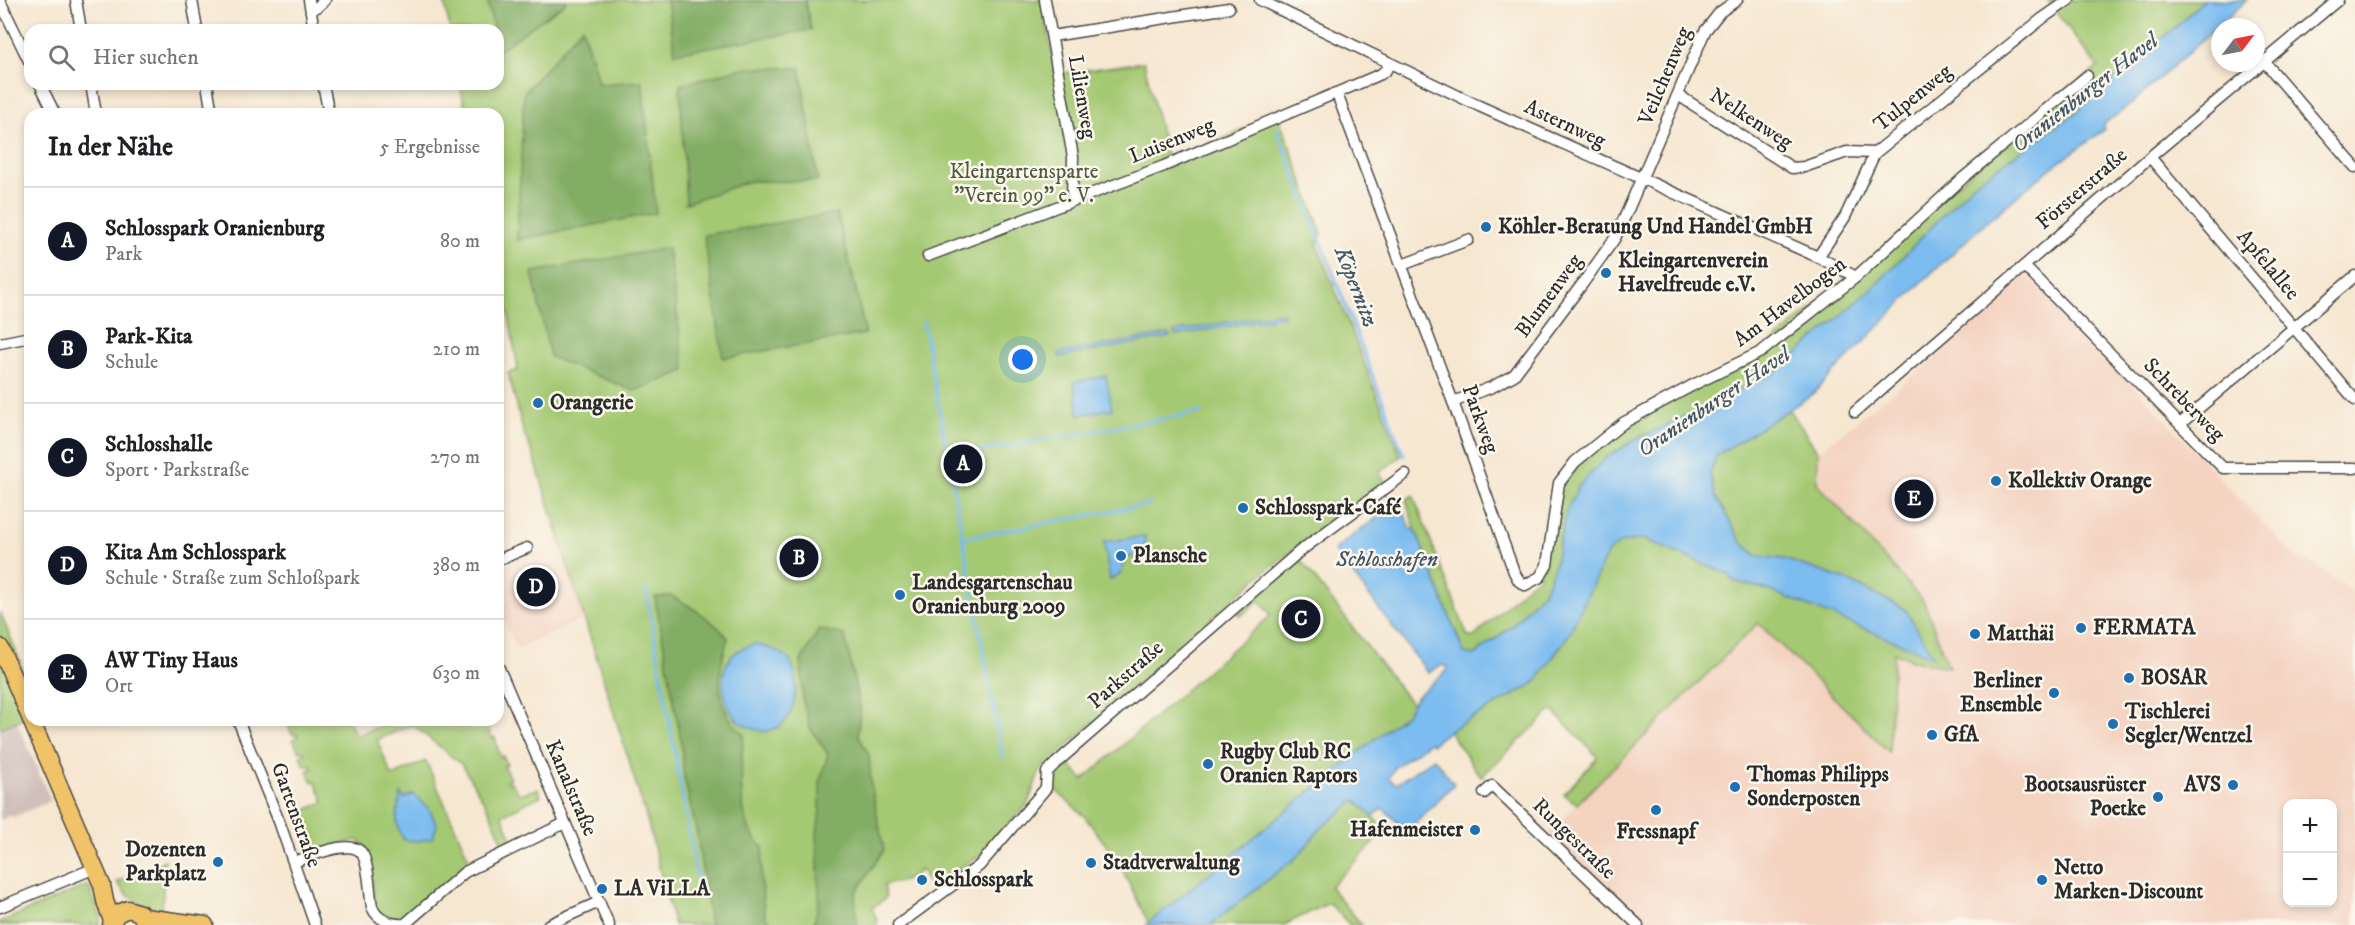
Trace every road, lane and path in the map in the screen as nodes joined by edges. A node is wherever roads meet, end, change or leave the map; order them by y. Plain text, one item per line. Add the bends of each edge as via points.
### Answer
1 (76, 0) edge
2 (192, 0) edge
3 (325, 0) edge
4 (1045, 0) edge
5 (1260, 0) edge
6 (1737, 0) edge
7 (2069, 0) edge
8 (2338, 0) edge
9 (0, 1) edge
10 (310, 4) edge
11 (1229, 8) dead end
12 (80, 24) edge
13 (196, 24) edge
14 (313, 24) edge
15 (1052, 36) junction
16 (24, 51) edge
17 (2265, 59) edge
18 (2265, 61) edge
19 (1389, 63) junction
20 (2250, 72) edge
21 (2087, 76) dead end
22 (43, 90) edge
23 (92, 90) edge
24 (208, 90) edge
25 (324, 90) edge
26 (1337, 94) junction
27 (1678, 95) junction
28 (52, 108) edge
29 (95, 108) edge
30 (211, 108) edge
31 (328, 108) edge
32 (1875, 153) junction
33 (2150, 157) junction
34 (2355, 167) edge
35 (1642, 178) junction
36 (1072, 200) junction
37 (1468, 240) dead end
38 (928, 256) dead end
39 (1818, 257) junction
40 (1402, 265) junction
41 (2024, 266) junction
42 (2355, 276) edge
43 (1856, 278) junction
44 (2295, 327) junction
45 (24, 338) edge
46 (0, 343) edge
47 (2355, 400) edge
48 (1453, 402) junction
49 (1855, 412) dead end
50 (2180, 424) junction
51 (2355, 468) edge
52 (1405, 474) dead end
53 (527, 548) dead end
54 (504, 558) edge
55 (1524, 585) joint
56 (0, 647) edge
57 (504, 680) edge
58 (24, 702) edge
59 (34, 726) edge
60 (240, 726) edge
61 (1484, 793) dead end
62 (565, 823) junction
63 (294, 862) junction
64 (95, 867) junction
65 (102, 885) junction
66 (599, 902) junction
67 (0, 907) edge
68 (125, 910) junction
69 (145, 921) edge
70 (112, 923) edge
71 (176, 924) edge
72 (206, 925) edge
73 (315, 925) edge
74 (548, 925) edge
75 (609, 925) edge
76 (898, 925) edge
77 (1638, 925) edge

1 - 12 street
2 - 13 street
3 - 10 street via 317,8
4 - 15 street, Lilienweg
5 - 19 street, Asternweg
6 - 27 street, Veilchenweg via 1720,12 1705,31
7 - 32 street, Tulpenweg
8 - 17 street, Försterstraße
9 - 16 street
10 - 14 street
11 - 15 street, Lilienweg
15 - 36 street, Lilienweg via 1073,157
18 - 34 street
19 - 26 street, Luisenweg via 1381,74
19 - 35 street, Asternweg
20 - 33 street, Försterstraße
21 - 43 street, Am Havelbogen via 1963,178
22 - 28 street
23 - 29 street
24 - 30 street
25 - 31 street
26 - 36 street, Luisenweg
26 - 40 street, Parkweg
27 - 32 street, Nelkenweg via 1792,168 1847,153
27 - 35 street, Veilchenweg
32 - 39 street, Tulpenweg via 1845,217
33 - 41 street, Försterstraße
33 - 44 street, Apfelallee
35 - 39 street, Asternweg
35 - 48 street, Blumenweg via 1615,238 1515,375
36 - 38 street, Luisenweg
37 - 40 street
39 - 43 street, Asternweg
40 - 48 street, Parkweg
41 - 49 street, Försterstraße
41 - 50 street, Schreberweg
42 - 44 street
43 - 55 street, Am Havelbogen via 1761,352 1623,423 1575,462 1559,483 1547,565 1539,577
44 - 47 street, Apfelallee
44 - 50 street
45 - 46 street
48 - 55 street, Parkweg via 1514,572
50 - 51 street, Schreberweg via 2223,468
52 - 76 street, Parkstraße via 1300,551 1056,763 1047,772 1046,788 979,866
53 - 54 street
56 - 58 main road
57 - 62 street, Kanalstraße
59 - 64 main road
60 - 63 street, Gartenstraße
61 - 77 street, Rungestraße via 1492,786
62 - 63 street via 465,872 405,924 380,919 374,913 363,853 358,850 346,846
62 - 66 street, Kanalstraße
63 - 73 street, Gartenstraße
64 - 65 main road
64 - 67 street
65 - 68 main road
65 - 70 main road
66 - 74 street
66 - 75 street, Kanalstraße
68 - 69 main road via 136,910
68 - 70 main road
69 - 71 main road
71 - 72 main road

